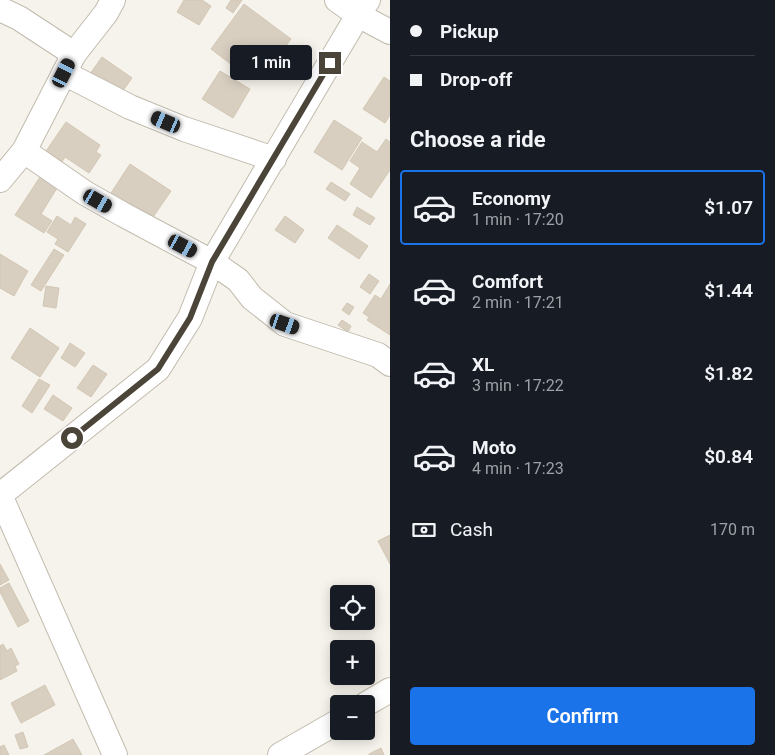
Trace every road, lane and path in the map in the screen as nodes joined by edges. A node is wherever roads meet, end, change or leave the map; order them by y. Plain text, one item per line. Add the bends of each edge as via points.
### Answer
1 (113, 0) edge
2 (338, 0) edge
3 (363, 7) edge
4 (0, 9) edge
5 (390, 32) edge
6 (69, 64) junction
7 (24, 151) junction
8 (274, 159) junction
9 (0, 180) edge
10 (212, 262) junction
11 (390, 364) edge
12 (0, 495) edge
13 (390, 690) edge
14 (375, 699) edge
15 (330, 726) edge
16 (115, 755) edge
17 (280, 755) edge

1 - 6 street
2 - 3 street
3 - 5 street
3 - 8 street
4 - 6 street via 18,18
6 - 7 street
6 - 8 street via 130,107
7 - 9 street
7 - 10 street via 93,198
8 - 10 street
10 - 11 street via 238,280 252,298 285,324 378,355
10 - 12 street via 190,318 158,369
12 - 16 street
13 - 14 street
15 - 17 street

